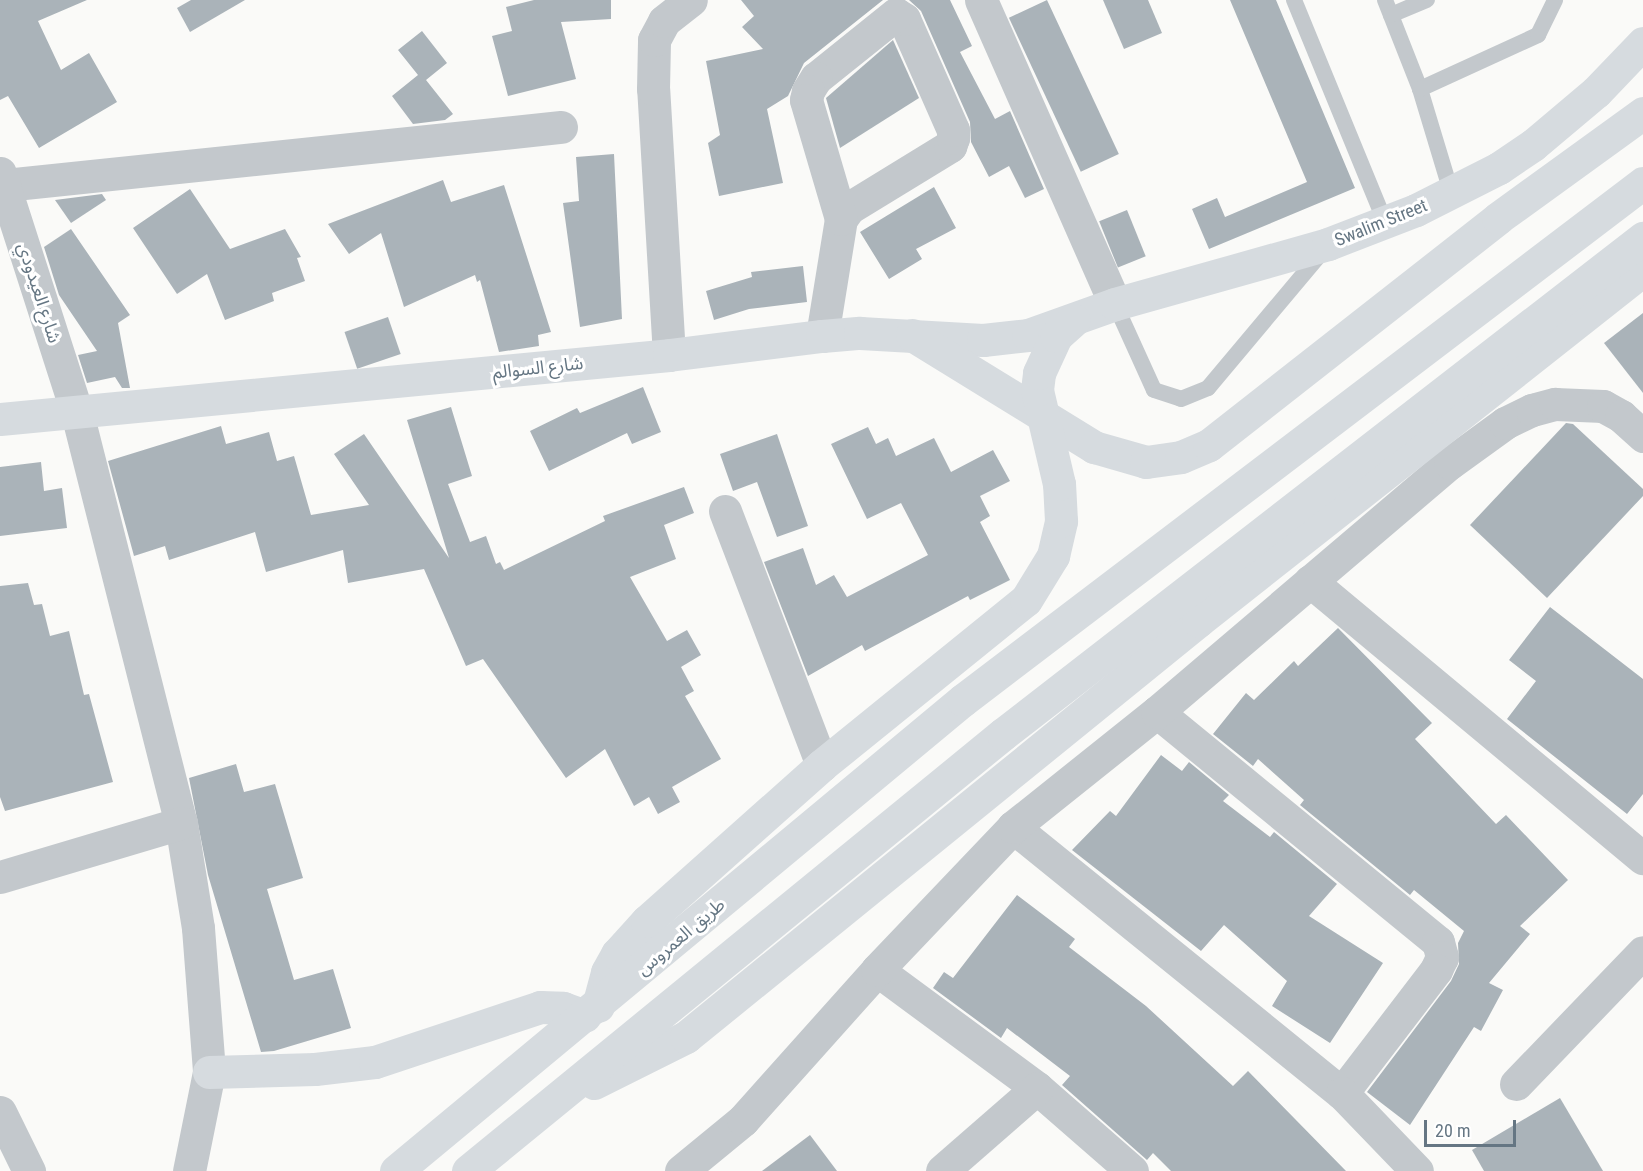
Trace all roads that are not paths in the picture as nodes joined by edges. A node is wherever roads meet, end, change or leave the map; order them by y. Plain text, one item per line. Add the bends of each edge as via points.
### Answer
1 (981, 0) edge
2 (1294, 0) edge
3 (1427, 0) edge
4 (1555, 0) edge
5 (687, 1) edge
6 (1388, 8) edge
7 (1643, 43) edge
8 (1420, 89) junction
9 (1643, 113) edge
10 (561, 127) dead end
11 (2, 179) edge
12 (1643, 183) edge
13 (1451, 192) junction
14 (841, 219) junction
15 (1385, 222) junction
16 (1643, 238) edge
17 (1328, 244) junction
18 (1643, 270) edge
19 (1114, 304) junction
20 (1074, 320) junction
21 (912, 335) junction
22 (822, 336) junction
23 (669, 355) junction
24 (77, 413) junction
25 (0, 419) edge
26 (1044, 419) junction
27 (1643, 436) edge
28 (726, 511) dead end
29 (1310, 581) junction
30 (1156, 712) junction
31 (822, 765) junction
32 (181, 823) junction
33 (1013, 828) junction
34 (1643, 858) edge
35 (0, 877) edge
36 (1643, 952) edge
37 (877, 970) junction
38 (591, 1011) junction
39 (209, 1072) junction
40 (1516, 1084) dead end
41 (1037, 1088) junction
42 (1342, 1093) junction
43 (557, 1099) junction
44 (0, 1112) edge
45 (478, 1168) edge
46 (29, 1171) edge
47 (189, 1171) edge
48 (396, 1171) edge
49 (681, 1171) edge
50 (942, 1171) edge
51 (1132, 1171) edge
52 (1417, 1171) edge

1 - 19 street
2 - 15 lane
3 - 6 lane
4 - 8 lane via 1538,35
5 - 23 street via 664,21 654,40
6 - 8 lane
7 - 13 main road, Swalim Street via 1551,131 1499,168
8 - 13 lane
9 - 26 main road via 1498,218 1209,445 1180,457 1146,462 1094,447
10 - 11 street
11 - 24 street, شارع العيدودي
12 - 38 main road, طريق العمروس via 963,700
13 - 15 main road, Swalim Street
14 - 14 street via 849,208 950,146 953,138 953,130 904,19 896,14 816,78 808,91 806,100
14 - 22 street
15 - 17 main road, Swalim Street
16 - 43 main road via 1003,734
17 - 19 main road, Swalim Street
17 - 19 lane via 1208,388 1181,399 1154,390
18 - 43 main road via 1198,621 686,1038
19 - 20 main road, Swalim Street
20 - 21 main road, شارع السوالم via 1007,338
20 - 26 main road via 1056,336 1044,356 1037,390
21 - 22 main road, شارع السوالم
21 - 26 main road via 1002,388
22 - 23 main road, شارع السوالم
23 - 24 main road, شارع السوالم
24 - 25 main road, شارع السوالم
24 - 32 street, شارع العيدودي
26 - 31 main road via 1059,484 1061,521 1053,556 1026,600
27 - 29 street via 1603,406 1581,402 1532,410 1505,423 1450,463
28 - 31 street
29 - 30 street
29 - 34 street
30 - 33 street
30 - 42 street via 1438,942 1442,957 1436,970
31 - 38 main road via 647,921 617,954
32 - 35 street
32 - 39 street, شارع العيدودي via 198,928
33 - 37 street
33 - 42 street
36 - 40 street
37 - 41 street
37 - 49 street via 743,1120
38 - 39 main road via 540,1007 375,1062
38 - 48 main road, طريق العمروس
39 - 47 street, شارع العيدودي
41 - 50 street
41 - 51 street
42 - 52 street
43 - 45 main road
44 - 46 street

